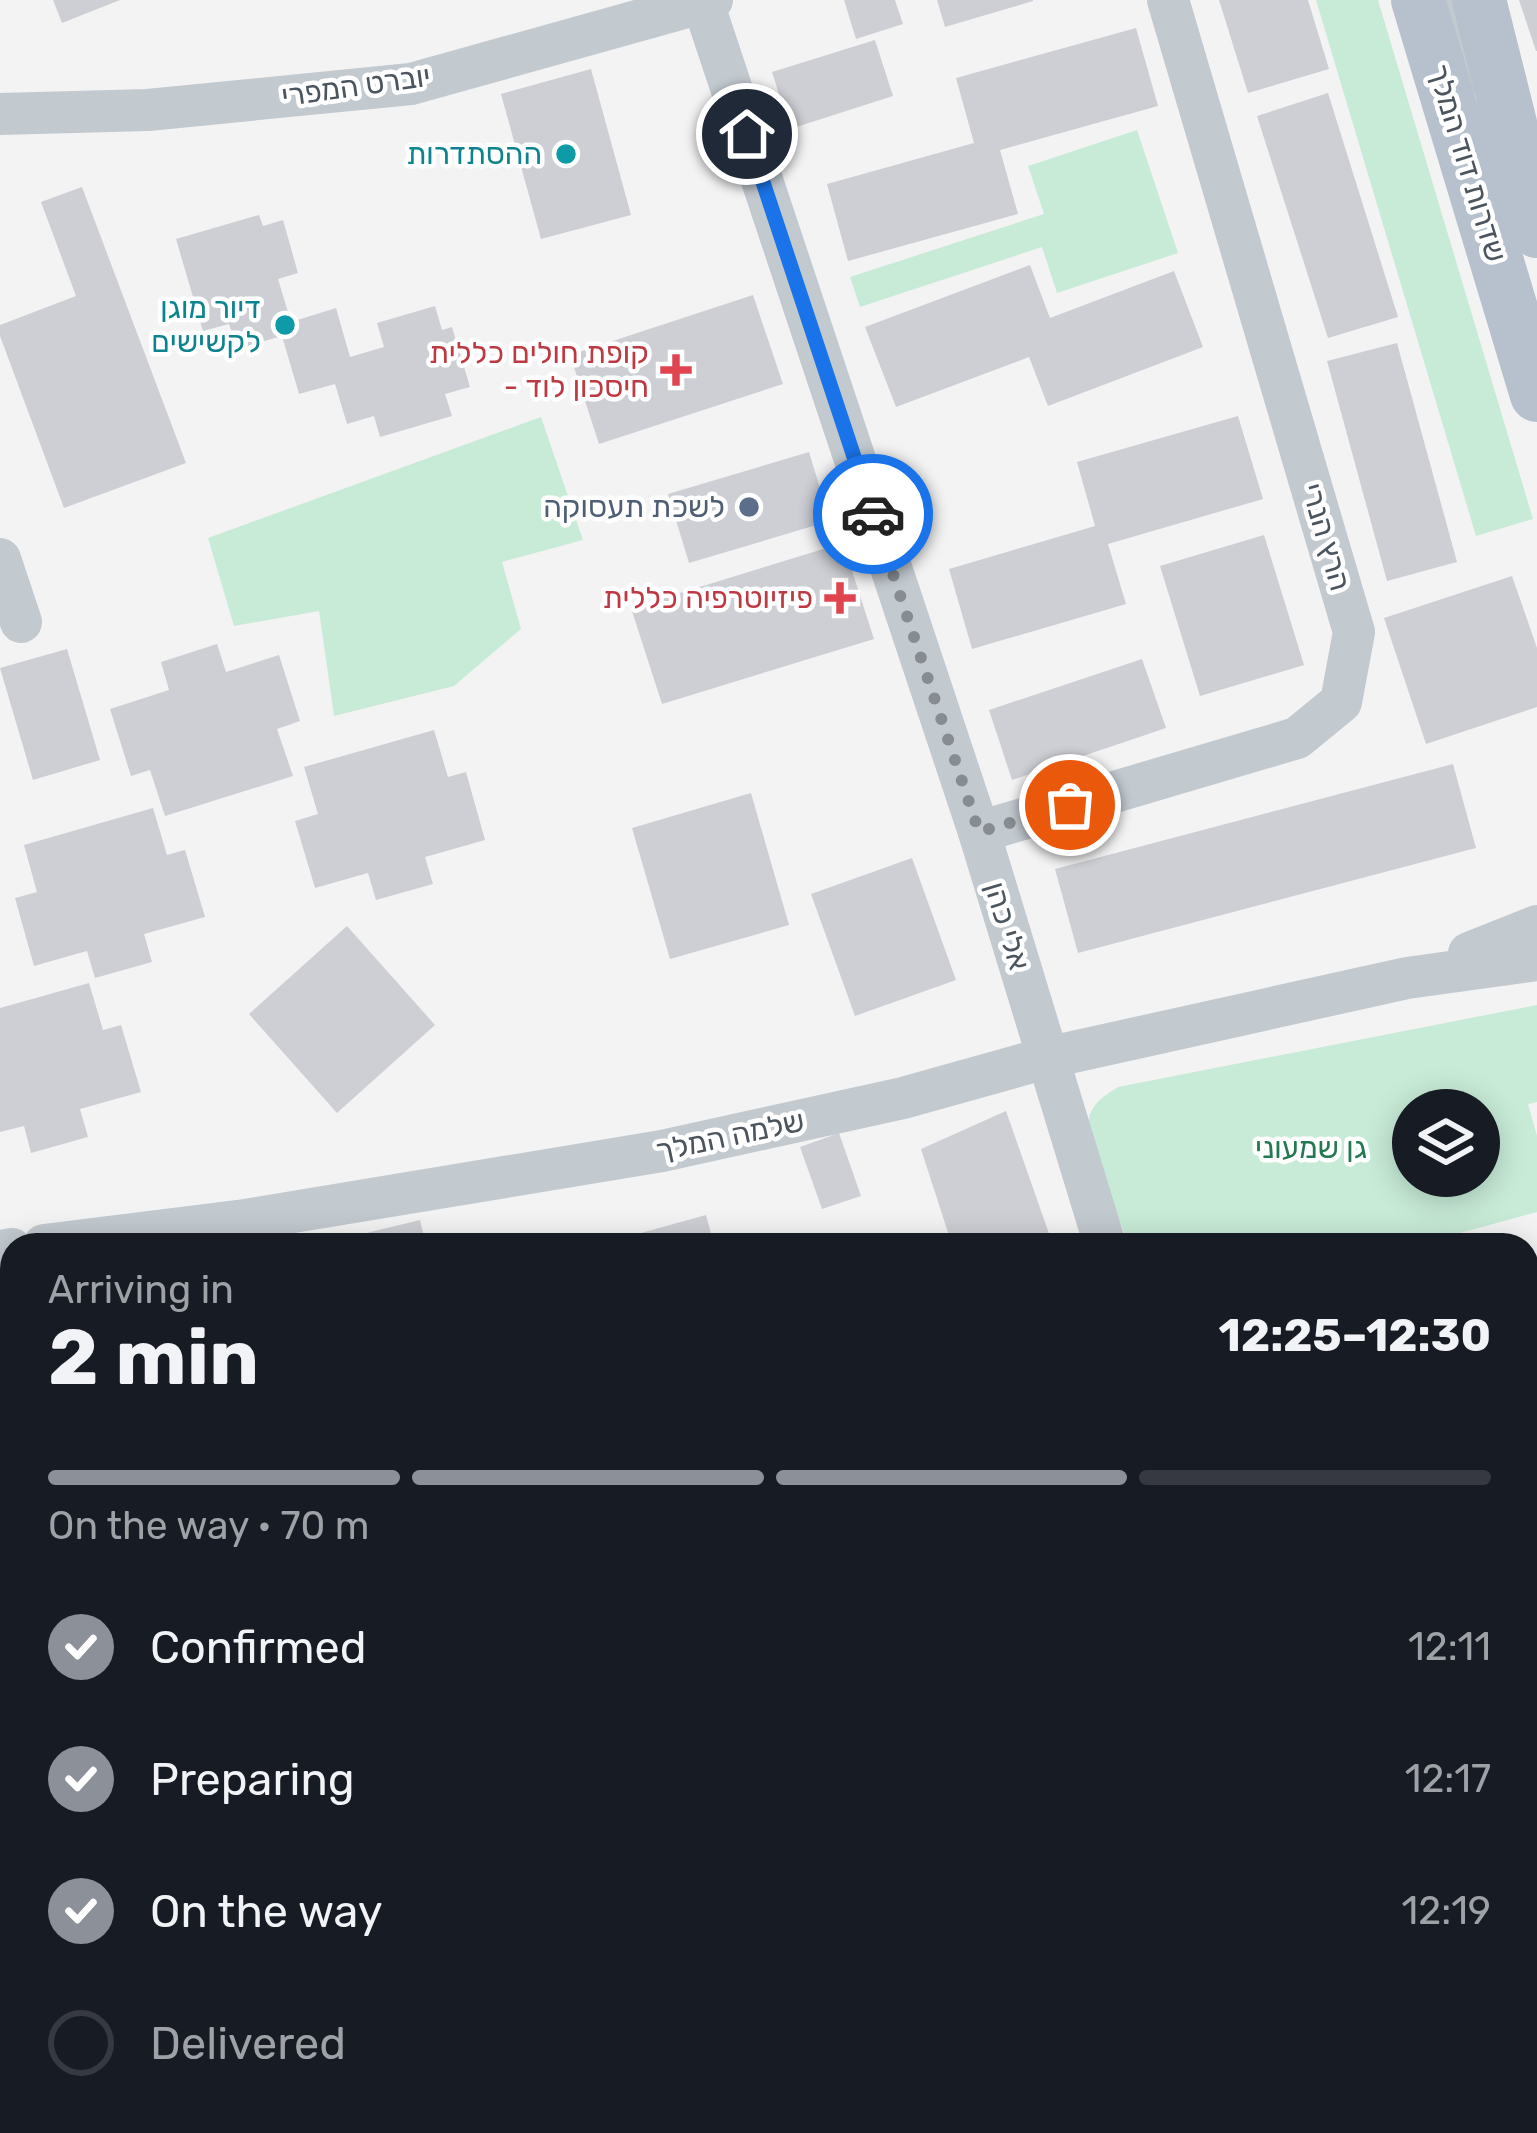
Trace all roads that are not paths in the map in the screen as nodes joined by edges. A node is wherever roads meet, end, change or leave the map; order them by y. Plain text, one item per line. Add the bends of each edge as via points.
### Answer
1 (1168, 0) edge
2 (1418, 0) edge
3 (1447, 0) edge
4 (1479, 0) edge
5 (708, 1) edge
6 (0, 114) edge
7 (1537, 231) edge
8 (1503, 283) junction
9 (1537, 395) edge
10 (0, 559) edge
11 (21, 622) dead end
12 (979, 832) junction
13 (1537, 926) edge
14 (1537, 960) edge
15 (1407, 978) junction
16 (1046, 1058) junction
17 (249, 1232) edge
18 (1101, 1233) edge

1 - 12 street, הרץ הנרי via 1354,632 1341,702 1298,738
2 - 8 main road, שדרות דוד המלך
3 - 8 street via 1493,176
4 - 7 main road, שדרות דוד המלך
5 - 6 street, יוברט המפרי via 411,83 148,110
5 - 12 street, אלי כהן
8 - 9 main road, שדרות דוד המלך
10 - 11 street
12 - 16 street, אלי כהן
13 - 15 street, שלמה המלך
14 - 15 street, שלמה המלך
15 - 16 street, שלמה המלך
16 - 17 street, שלמה המלך via 767,1130
16 - 18 street, אלי כהן

